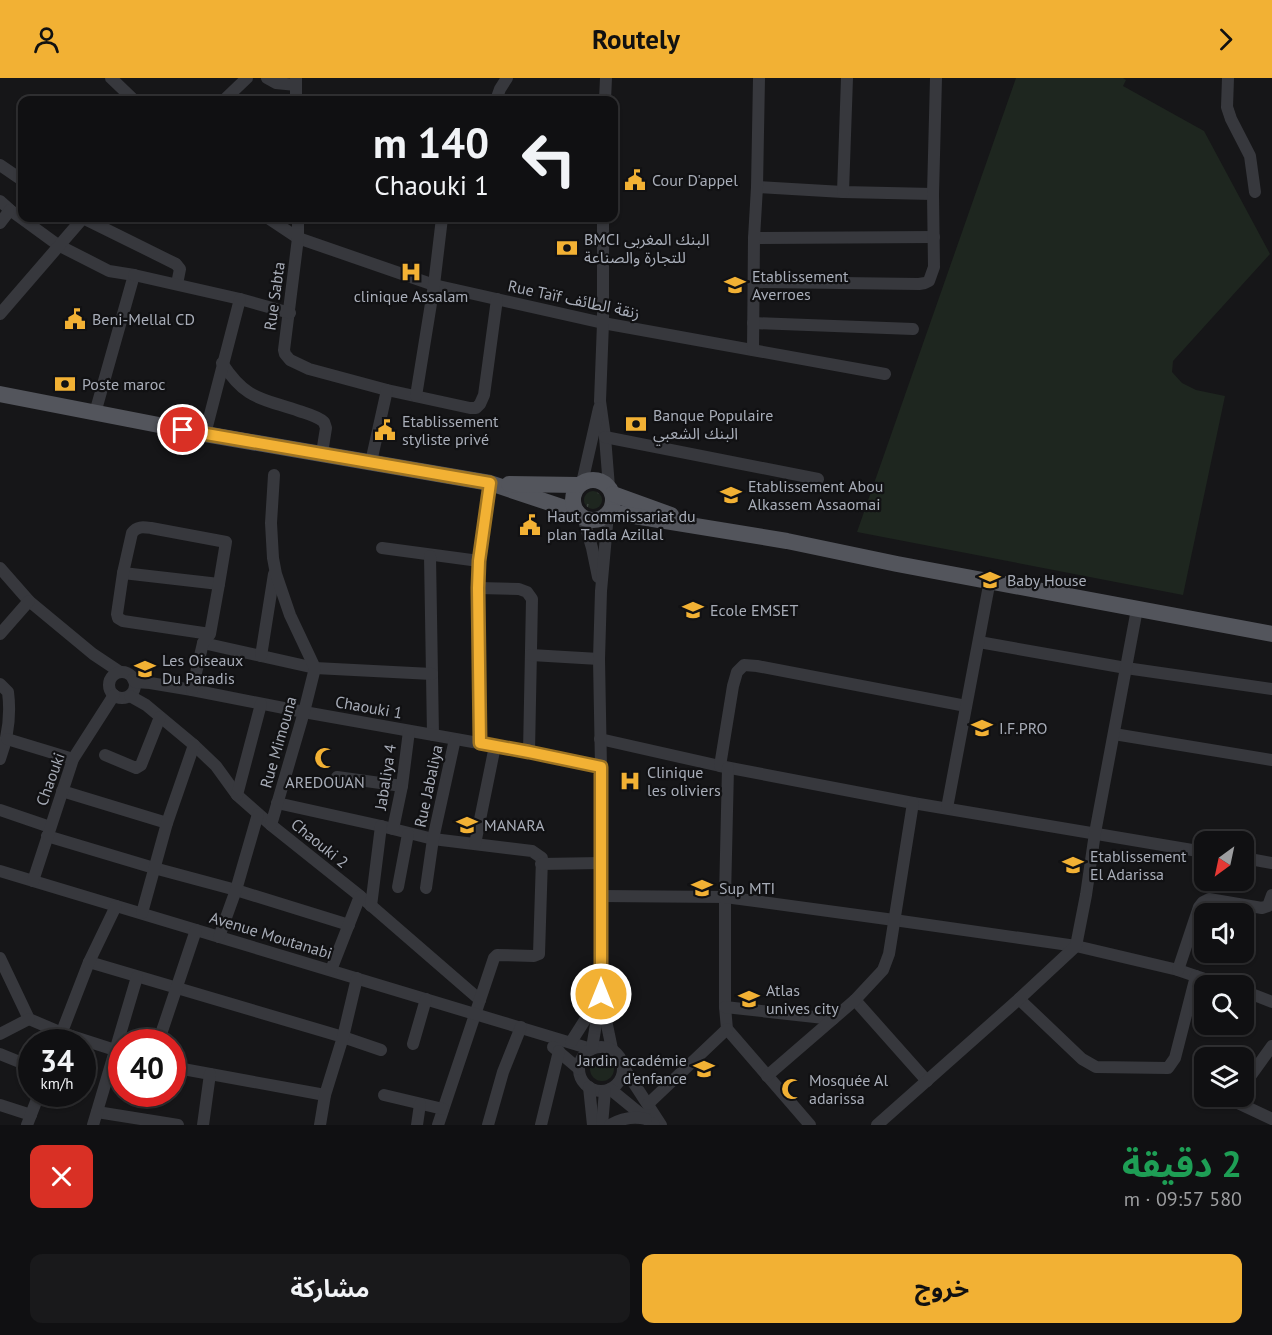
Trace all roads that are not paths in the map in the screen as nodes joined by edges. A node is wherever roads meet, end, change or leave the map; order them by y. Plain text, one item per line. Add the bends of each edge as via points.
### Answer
1 (111, 78) edge
2 (247, 78) edge
3 (267, 78) edge
4 (507, 78) edge
5 (606, 78) edge
6 (759, 78) edge
7 (847, 78) edge
8 (936, 78) edge
9 (1228, 78) edge
10 (296, 82) edge
11 (130, 96) edge
12 (228, 96) edge
13 (497, 96) edge
14 (605, 96) edge
15 (0, 165) edge
16 (18, 177) edge
17 (758, 187) junction
18 (843, 192) junction
19 (1255, 192) dead end
20 (933, 194) junction
21 (0, 201) edge
22 (10, 210) junction
23 (18, 216) edge
24 (0, 222) edge
25 (26, 222) edge
26 (79, 222) edge
27 (91, 222) edge
28 (274, 222) edge
29 (298, 222) edge
30 (442, 222) edge
31 (603, 222) edge
32 (754, 237) junction
33 (934, 237) junction
34 (298, 238) junction
35 (58, 245) junction
36 (134, 276) junction
37 (753, 282) junction
38 (177, 285) junction
39 (434, 285) junction
40 (240, 299) junction
41 (497, 299) junction
42 (290, 313) junction
43 (0, 314) edge
44 (603, 323) junction
45 (753, 323) junction
46 (913, 329) dead end
47 (753, 350) junction
48 (222, 363) junction
49 (885, 374) dead end
50 (387, 390) junction
51 (0, 394) edge
52 (416, 396) junction
53 (600, 401) junction
54 (95, 413) junction
55 (205, 434) junction
56 (605, 437) junction
57 (322, 453) junction
58 (371, 462) junction
59 (274, 475) dead end
60 (818, 479) dead end
61 (490, 483) junction
62 (580, 484) junction
63 (611, 491) junction
64 (609, 513) junction
65 (580, 515) junction
66 (703, 526) junction
67 (382, 548) dead end
68 (430, 556) junction
69 (479, 561) junction
70 (0, 568) edge
71 (275, 568) junction
72 (123, 573) junction
73 (990, 580) junction
74 (219, 584) junction
75 (478, 588) junction
76 (601, 591) junction
77 (29, 601) junction
78 (1137, 609) junction
79 (0, 634) edge
80 (1272, 634) edge
81 (206, 638) junction
82 (979, 642) junction
83 (531, 655) junction
84 (261, 656) junction
85 (599, 659) junction
86 (315, 668) junction
87 (1126, 668) junction
88 (432, 674) junction
89 (115, 676) junction
90 (0, 684) edge
91 (133, 687) junction
92 (1272, 689) edge
93 (192, 690) junction
94 (114, 695) junction
95 (261, 704) junction
96 (966, 706) junction
97 (304, 712) junction
98 (160, 717) junction
99 (409, 731) junction
100 (1114, 734) junction
101 (433, 735) junction
102 (600, 738) junction
103 (7, 739) junction
104 (455, 739) junction
105 (480, 743) junction
106 (194, 745) junction
107 (495, 746) junction
108 (529, 752) junction
109 (105, 755) dead end
110 (0, 759) edge
111 (73, 759) junction
112 (1272, 760) edge
113 (601, 767) junction
114 (724, 767) junction
115 (337, 777) dead end
116 (402, 786) junction
117 (62, 790) junction
118 (237, 795) junction
119 (277, 803) junction
120 (913, 803) junction
121 (947, 808) junction
122 (0, 810) edge
123 (258, 814) junction
124 (167, 823) junction
125 (272, 825) junction
126 (387, 827) junction
127 (49, 831) junction
128 (1095, 833) junction
129 (408, 834) junction
130 (433, 839) junction
131 (476, 844) junction
132 (1194, 850) edge
133 (1254, 860) edge
134 (601, 863) junction
135 (1272, 863) edge
136 (542, 864) junction
137 (154, 868) junction
138 (0, 871) edge
139 (33, 881) junction
140 (398, 887) dead end
141 (426, 888) dead end
142 (236, 890) junction
143 (1272, 895) edge
144 (360, 896) junction
145 (601, 896) junction
146 (725, 897) junction
147 (116, 906) junction
148 (370, 906) junction
149 (142, 913) junction
150 (894, 920) junction
151 (349, 925) junction
152 (196, 930) junction
153 (219, 937) junction
154 (1076, 946) junction
155 (0, 958) edge
156 (89, 962) junction
157 (331, 970) junction
158 (1178, 970) junction
159 (1194, 975) edge
160 (137, 976) junction
161 (357, 978) junction
162 (1194, 984) edge
163 (176, 988) junction
164 (601, 994) junction
165 (1254, 996) edge
166 (426, 999) junction
167 (1019, 999) junction
168 (480, 1000) junction
169 (855, 1000) junction
170 (1272, 1002) edge
171 (725, 1008) junction
172 (476, 1014) junction
173 (29, 1019) junction
174 (833, 1019) junction
175 (521, 1027) junction
176 (45, 1029) edge
177 (63, 1029) edge
178 (123, 1029) edge
179 (163, 1029) edge
180 (727, 1029) junction
181 (533, 1031) junction
182 (0, 1034) edge
183 (343, 1037) junction
184 (571, 1042) junction
185 (413, 1044) dead end
186 (1272, 1046) edge
187 (592, 1048) junction
188 (612, 1049) junction
189 (381, 1050) dead end
190 (559, 1051) junction
191 (0, 1054) edge
192 (1268, 1059) edge
193 (18, 1061) edge
194 (624, 1068) junction
195 (579, 1069) junction
196 (186, 1070) edge
197 (210, 1074) junction
198 (1254, 1074) edge
199 (767, 1076) junction
200 (108, 1080) edge
201 (927, 1081) junction
202 (590, 1088) junction
203 (607, 1090) junction
204 (325, 1095) junction
205 (384, 1095) dead end
206 (0, 1104) edge
207 (420, 1104) junction
208 (648, 1104) junction
209 (1246, 1107) edge
210 (443, 1109) junction
211 (97, 1112) junction
212 (1272, 1119) edge
213 (29, 1120) edge
214 (651, 1122) edge
215 (93, 1125) edge
216 (178, 1125) edge
217 (203, 1125) edge
218 (320, 1125) edge
219 (417, 1125) edge
220 (438, 1125) edge
221 (488, 1125) edge
222 (541, 1125) edge
223 (593, 1125) edge
224 (602, 1125) edge
225 (610, 1125) edge
226 (661, 1125) edge
227 (810, 1125) edge
228 (877, 1125) edge

1 - 11 street
2 - 12 street
3 - 10 street via 276,83
4 - 13 street
5 - 14 street
6 - 17 street
7 - 18 street
8 - 20 street
9 - 19 street via 1227,108 1250,156
15 - 16 street
17 - 18 street
17 - 32 street
18 - 20 street
20 - 33 street
21 - 22 street
22 - 23 street
22 - 24 street
25 - 35 street
26 - 35 street
27 - 38 street via 178,266
28 - 34 street, Rue Taïf زنقة الطائف
29 - 34 street, Rue Sabta
30 - 39 street
31 - 44 street
32 - 33 street
32 - 37 street
33 - 37 street via 933,272 929,281 922,284
34 - 39 street, Rue Taïf زنقة الطائف
34 - 42 street, Rue Sabta
35 - 36 street via 109,271
35 - 43 street
36 - 38 street
36 - 54 street
37 - 45 street
38 - 40 street
39 - 41 street, Rue Taïf زنقة الطائف
39 - 52 street
40 - 42 street
40 - 48 street
41 - 44 street, Rue Taïf زنقة الطائف
41 - 52 street via 484,395 479,406 470,408
42 - 50 street, Rue Sabta via 284,346 287,358 297,365
44 - 47 street, Rue Taïf زنقة الطائف
44 - 53 street
45 - 46 street
45 - 47 street
47 - 49 street, Rue Taïf زنقة الطائف
48 - 55 street
48 - 57 street via 248,393 324,422
50 - 52 street
50 - 58 street
51 - 54 main road
53 - 56 street
53 - 62 street
54 - 55 main road
55 - 57 main road
56 - 60 street
56 - 63 street
57 - 58 main road
58 - 61 main road
59 - 71 street via 271,524
61 - 62 main road
61 - 65 main road
61 - 69 street
62 - 63 main road via 599,480
62 - 65 main road via 573,495 574,507
63 - 64 main road via 614,500
63 - 66 main road
64 - 65 main road via 593,520
64 - 66 main road
64 - 76 street
65 - 76 street
66 - 73 main road
67 - 68 street
68 - 69 street
68 - 88 street
69 - 75 street
70 - 77 street
71 - 84 street
71 - 86 street via 290,615
72 - 74 street
72 - 74 street via 132,533 142,526 226,542
72 - 81 street via 118,618
73 - 78 main road
73 - 82 street
74 - 81 street
75 - 83 street via 527,592 532,599
75 - 105 street
76 - 85 street
77 - 79 street
77 - 89 street
78 - 80 main road
78 - 87 street
81 - 84 street
81 - 93 street
82 - 87 street
82 - 96 street
83 - 85 street
83 - 108 street
84 - 86 street
85 - 102 street
86 - 88 street
86 - 97 street, Rue Mimouna
87 - 92 street
87 - 100 street
88 - 101 street
89 - 91 street via 128,673
89 - 94 street via 109,688
90 - 103 street via 8,692
91 - 93 street, Chaouki 1 via 135,682
91 - 94 street via 120,698
91 - 98 street, Chaouki 2
93 - 95 street, Chaouki 1
94 - 111 street, Chaouki
95 - 97 street, Chaouki 1
95 - 118 street
96 - 114 street via 744,665 733,686
96 - 121 street
97 - 99 street, Chaouki 1
97 - 119 street, Rue Mimouna
98 - 106 street, Chaouki 2
98 - 109 street via 141,765 136,768
99 - 101 street, Chaouki 1
99 - 116 street, Jabaliya 4
100 - 112 street
100 - 128 street
101 - 104 street, Chaouki 1
102 - 113 street
102 - 114 street
103 - 110 street
103 - 111 street
104 - 105 street, Chaouki 1
104 - 130 street, Rue Jabaliya
105 - 107 street, Chaouki 1
106 - 118 street, Chaouki 2
106 - 124 street
107 - 108 street, Chaouki 1
107 - 131 street
108 - 113 street, Chaouki 1
111 - 117 street, Chaouki
113 - 134 street
114 - 120 street
114 - 146 street
115 - 116 street
116 - 126 street, Jabaliya 4
117 - 124 street
117 - 127 street, Chaouki
118 - 123 street, Chaouki 2
119 - 125 street, Rue Mimouna
119 - 126 street, Rue Jabaliya
120 - 121 street
120 - 150 street
121 - 128 street
122 - 127 street
123 - 125 street, Chaouki 2
123 - 142 street
124 - 137 street
125 - 144 street, Chaouki 2
126 - 129 street, Rue Jabaliya
126 - 148 street, Jabaliya 4
127 - 137 street
127 - 139 street, Chaouki
128 - 132 street
128 - 154 street
129 - 130 street, Rue Jabaliya
129 - 140 street
130 - 131 street, Rue Jabaliya
130 - 141 street, Rue Jabaliya
131 - 136 street, Rue Jabaliya via 532,851 542,858
133 - 135 street
134 - 136 street
134 - 145 street
136 - 168 street via 539,954 497,955
137 - 142 street
137 - 149 street
138 - 139 street, Avenue Moutanabi
139 - 147 street, Avenue Moutanabi
142 - 151 street
142 - 153 street
143 - 158 street via 1268,906 1262,908 1209,899 1203,902
144 - 148 street, Chaouki 2
144 - 151 street
145 - 146 street
145 - 164 street
146 - 150 street
146 - 171 street
147 - 149 street, Avenue Moutanabi
147 - 156 street
148 - 168 street, Chaouki 2
149 - 152 street, Avenue Moutanabi
150 - 154 street
150 - 169 street via 885,965
151 - 157 street
152 - 153 street, Avenue Moutanabi
152 - 163 street
153 - 157 street, Avenue Moutanabi
154 - 158 street
154 - 167 street
155 - 173 street
156 - 160 street
156 - 177 street
157 - 161 street, Avenue Moutanabi
158 - 159 street
160 - 163 street
160 - 178 street
161 - 166 street, Avenue Moutanabi
161 - 183 street
162 - 167 street via 1175,1058 1168,1068 1089,1064
163 - 179 street
163 - 183 street
164 - 184 street
164 - 187 street
164 - 188 street
165 - 170 street
166 - 172 street, Avenue Moutanabi
166 - 185 street
167 - 201 street
168 - 172 street
169 - 174 street
169 - 201 street
171 - 174 street
171 - 180 street
172 - 175 street, Avenue Moutanabi
172 - 210 street
173 - 176 street
173 - 182 street
174 - 199 street
175 - 181 street, Avenue Moutanabi
175 - 221 street via 502,1072
180 - 199 street
180 - 208 street
181 - 184 street, Avenue Moutanabi
181 - 190 street
183 - 189 street
183 - 204 street
184 - 187 street, Avenue Moutanabi
186 - 192 street
187 - 188 street
187 - 195 street via 581,1059
188 - 194 street via 621,1057
190 - 195 street
190 - 222 street
191 - 193 street
192 - 198 street
194 - 203 street via 620,1081
194 - 208 street
195 - 202 street
196 - 197 street
197 - 204 street
197 - 217 street
199 - 227 street
200 - 211 street
201 - 228 street
202 - 203 street
202 - 223 street
203 - 214 street
203 - 224 street
204 - 218 street
205 - 207 street
206 - 213 street
207 - 210 street
207 - 219 street
208 - 226 street
209 - 212 street
210 - 220 street
211 - 215 street
211 - 216 street
214 - 225 street via 638,1117

